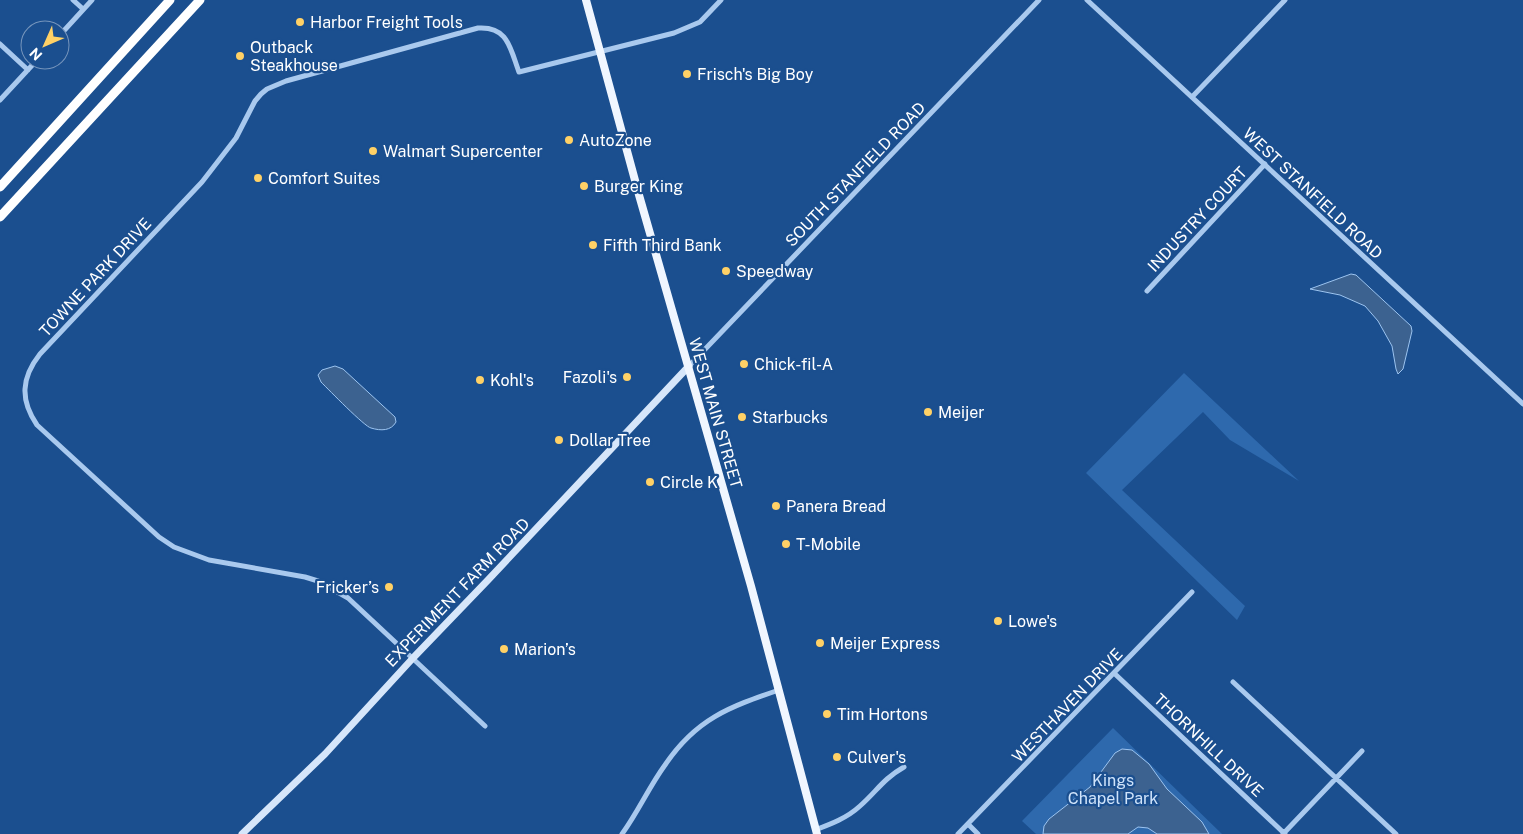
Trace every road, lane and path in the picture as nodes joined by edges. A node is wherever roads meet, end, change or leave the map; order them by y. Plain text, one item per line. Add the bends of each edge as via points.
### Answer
1 (74, 0) edge
2 (92, 0) edge
3 (170, 0) edge
4 (200, 0) edge
5 (206, 0) edge
6 (586, 0) edge
7 (721, 0) edge
8 (1039, 0) edge
9 (1087, 0) edge
10 (1285, 0) edge
11 (84, 10) junction
12 (70, 25) edge
13 (166, 38) junction
14 (0, 44) edge
15 (600, 51) junction
16 (20, 63) edge
17 (28, 70) edge
18 (1192, 97) junction
19 (0, 100) edge
20 (1265, 164) junction
21 (0, 187) edge
22 (0, 217) edge
23 (1148, 291) dead end
24 (689, 366) junction
25 (1523, 404) edge
26 (1192, 592) dead end
27 (413, 658) junction
28 (1115, 674) junction
29 (1234, 682) dead end
30 (779, 690) junction
31 (485, 726) dead end
32 (1362, 751) dead end
33 (904, 767) dead end
34 (1336, 778) junction
35 (968, 824) junction
36 (816, 832) edge
37 (242, 834) edge
38 (622, 834) edge
39 (958, 834) edge
40 (978, 834) edge
41 (1284, 834) edge
42 (1396, 834) edge

1 - 11 street
2 - 11 street
3 - 21 highway
4 - 13 highway
5 - 13 highway
6 - 15 main road, WEST MAIN STREET
7 - 15 street via 700,22 674,33
8 - 24 street, SOUTH STANFIELD ROAD
9 - 18 street, WEST STANFIELD ROAD
10 - 18 street
11 - 12 street
13 - 22 highway
14 - 16 street
15 - 24 main road, WEST MAIN STREET via 638,195
15 - 27 street, TOWNE PARK DRIVE via 520,72 501,32 478,28 267,89 255,101 236,138 205,178 40,354 27,374 26,404 37,424 158,537 174,547 209,560 318,581 348,598
17 - 19 street
18 - 20 street, WEST STANFIELD ROAD
20 - 23 street, INDUSTRY COURT
20 - 25 street, WEST STANFIELD ROAD
24 - 27 street, EXPERIMENT FARM ROAD
24 - 30 main road, WEST MAIN STREET
26 - 28 street, WESTHAVEN DRIVE
27 - 31 street
27 - 37 street, EXPERIMENT FARM ROAD via 325,754
28 - 35 street, WESTHAVEN DRIVE
28 - 41 street, THORNHILL DRIVE
29 - 34 street
30 - 36 main road, WEST MAIN STREET
30 - 38 street via 739,703 702,724 665,765
32 - 34 street
33 - 36 street via 889,775 852,813
34 - 41 street
34 - 42 street
35 - 39 street, WESTHAVEN DRIVE
35 - 40 street

